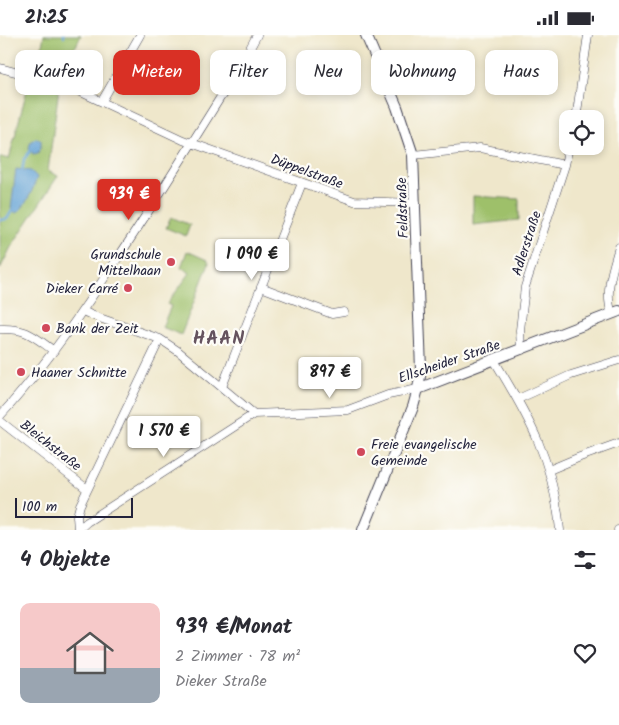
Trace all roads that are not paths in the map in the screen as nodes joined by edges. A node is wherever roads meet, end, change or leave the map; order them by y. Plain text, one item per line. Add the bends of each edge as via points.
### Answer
1 (140, 35) edge
2 (257, 35) edge
3 (366, 35) edge
4 (588, 35) edge
5 (0, 68) edge
6 (102, 101) junction
7 (577, 110) edge
8 (193, 143) junction
9 (413, 155) junction
10 (567, 155) edge
11 (565, 165) junction
12 (302, 183) junction
13 (416, 203) junction
14 (619, 247) edge
15 (261, 287) junction
16 (83, 311) junction
17 (344, 312) dead end
18 (615, 312) edge
19 (0, 329) edge
20 (160, 339) junction
21 (521, 349) junction
22 (54, 351) junction
23 (494, 360) junction
24 (619, 360) edge
25 (222, 387) junction
26 (418, 389) junction
27 (518, 399) junction
28 (254, 413) junction
29 (0, 416) edge
30 (0, 421) edge
31 (619, 443) edge
32 (549, 470) junction
33 (87, 489) junction
34 (78, 530) edge
35 (363, 530) edge
36 (560, 530) edge

1 - 6 street
2 - 8 street via 234,80
3 - 9 street, Feldstraße via 397,107
4 - 7 street
5 - 6 street, Düppelstraße via 68,86
6 - 8 street, Düppelstraße
8 - 12 street, Düppelstraße
8 - 16 street
9 - 11 street via 480,148
9 - 13 street, Feldstraße
10 - 11 street, Adlerstraße
11 - 21 street, Adlerstraße via 525,287
12 - 13 street, Düppelstraße via 354,201
12 - 15 street
13 - 26 street, Feldstraße via 421,369
14 - 18 street via 609,290 609,300
15 - 17 street via 332,315
15 - 25 street
16 - 20 street
16 - 22 street
18 - 21 street, Ellscheider Straße
19 - 22 street via 19,329 29,333
20 - 25 street
20 - 33 street
21 - 23 street, Ellscheider Straße
22 - 29 street
23 - 26 street, Ellscheider Straße
23 - 27 street
24 - 27 street via 571,375
25 - 28 street
26 - 28 street, Ellscheider Straße via 348,409
26 - 35 street, Feldstraße
27 - 32 street
28 - 34 street
30 - 33 street, Bleichstraße
31 - 32 street
32 - 36 street
33 - 34 street via 77,516

